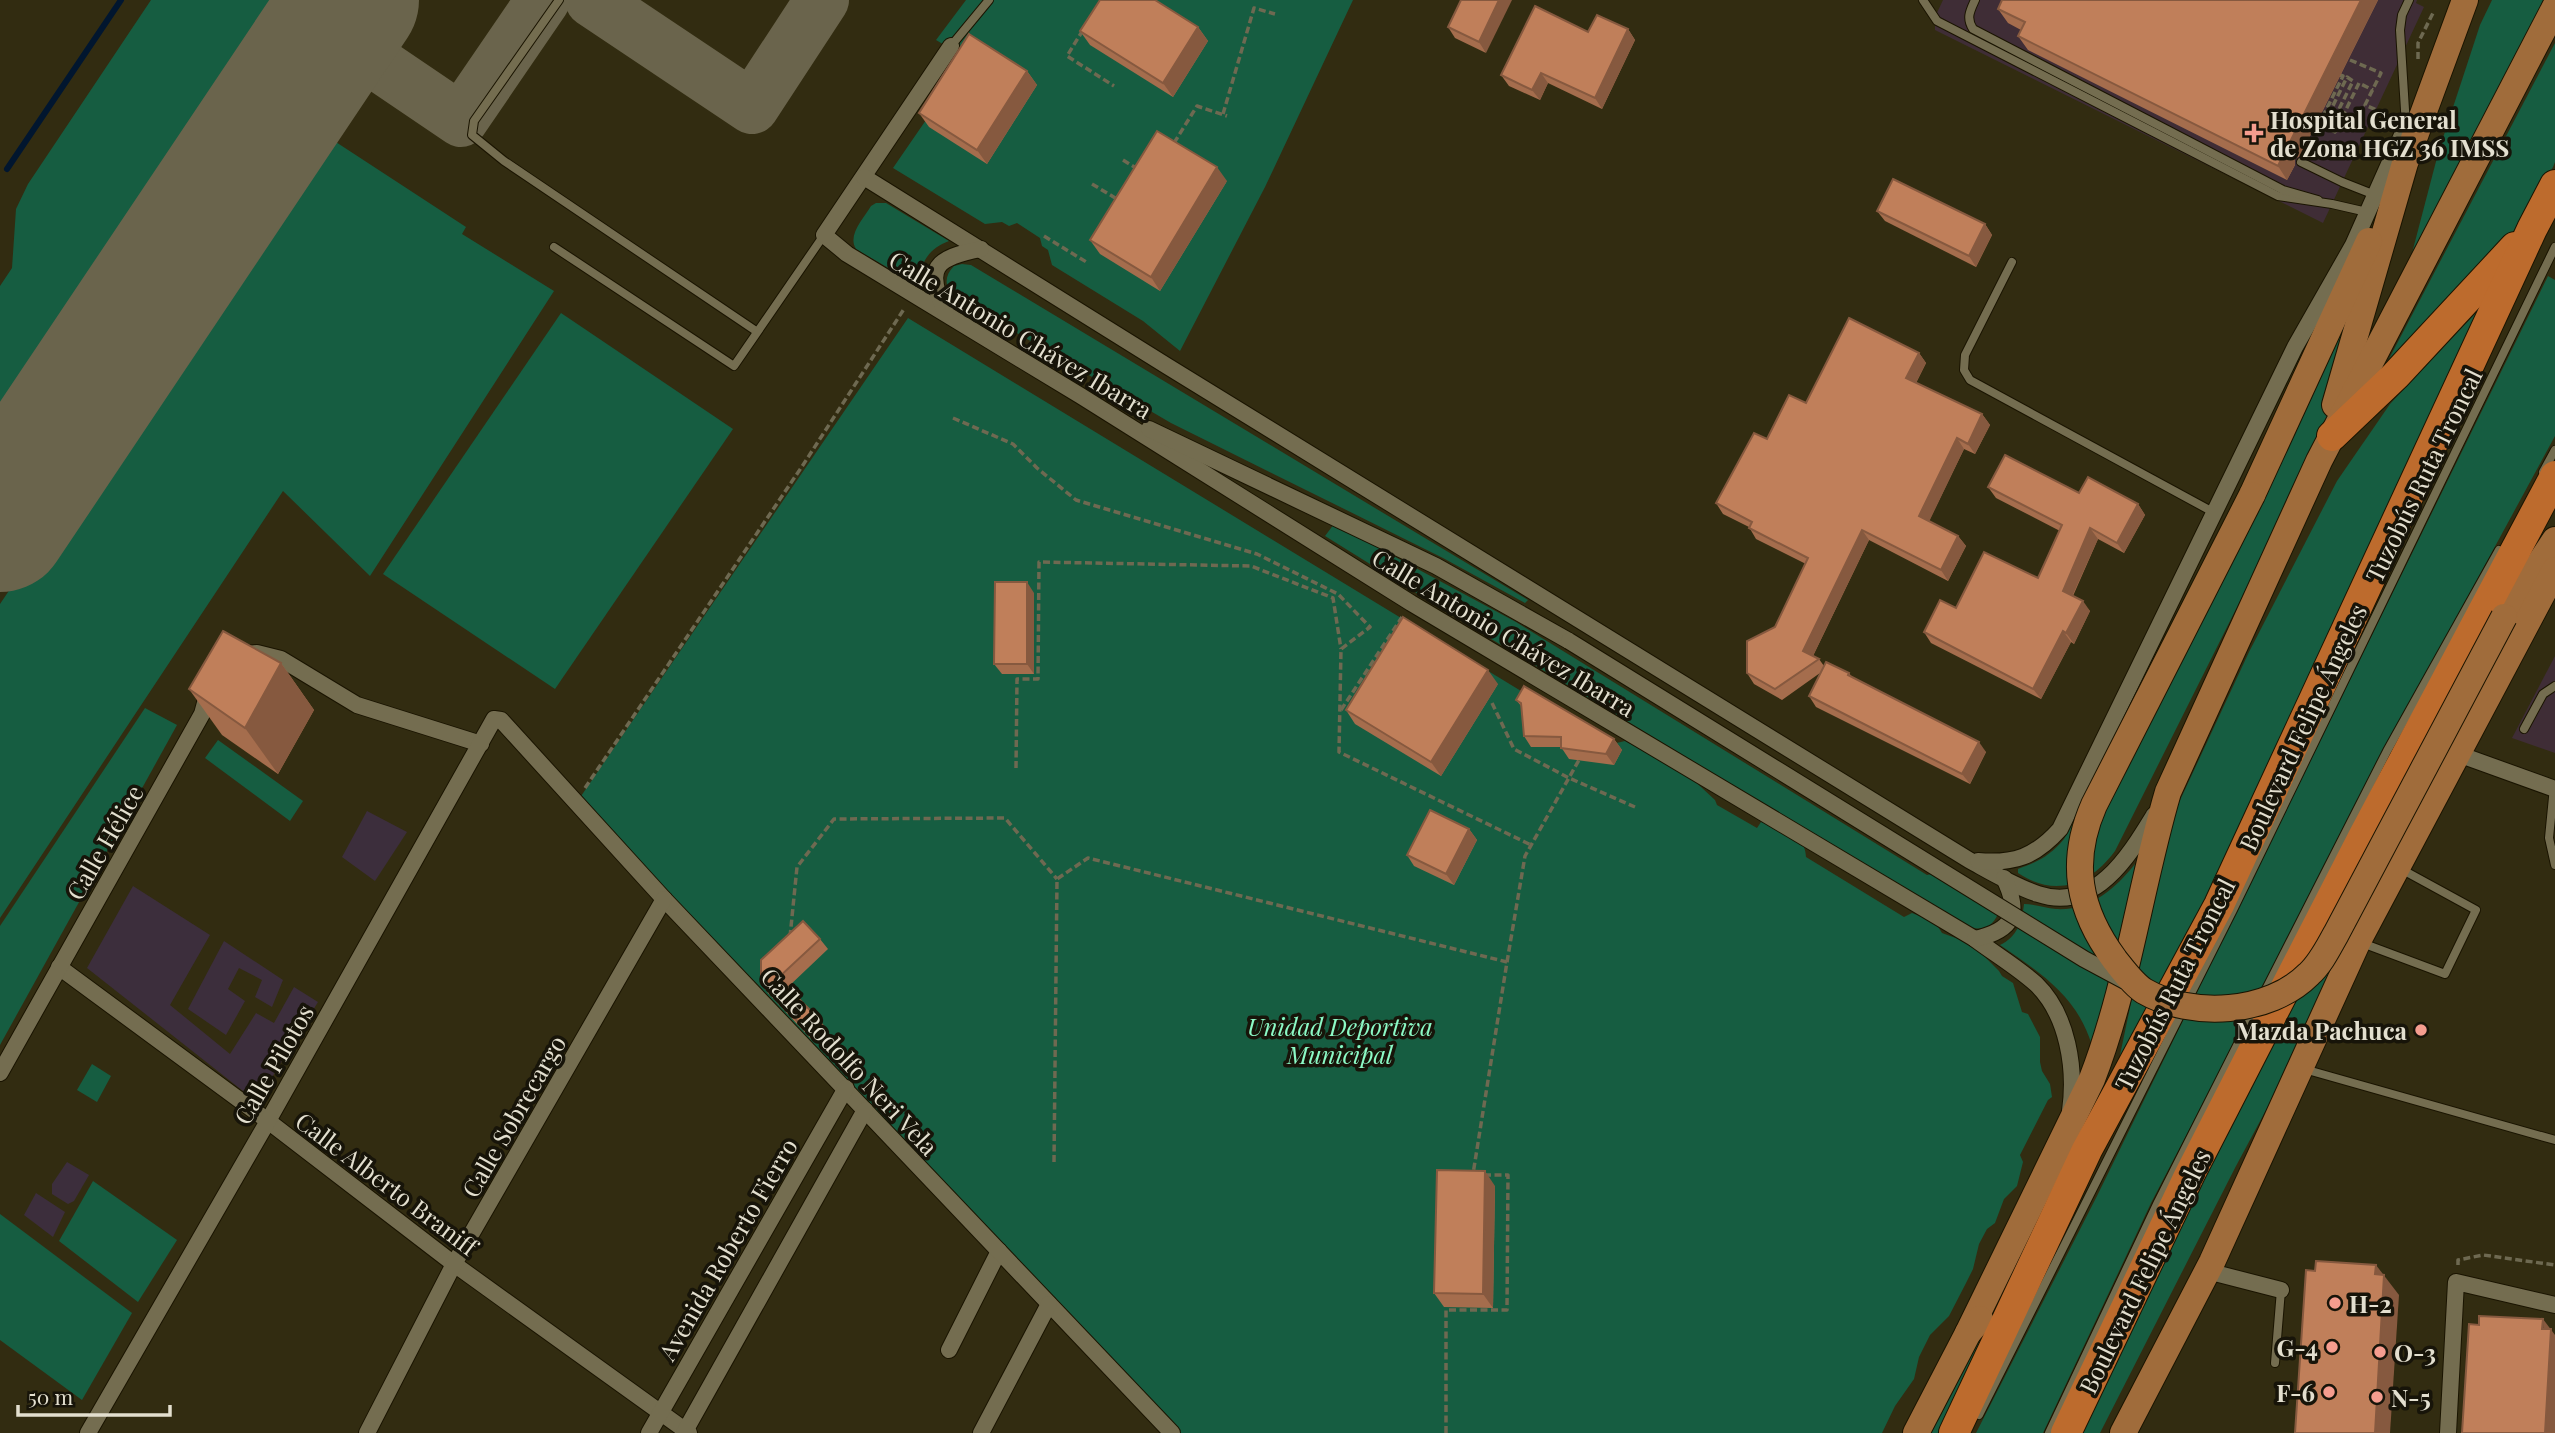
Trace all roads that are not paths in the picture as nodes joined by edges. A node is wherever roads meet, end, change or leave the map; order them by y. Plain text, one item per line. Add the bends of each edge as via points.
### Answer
1 (559, 0) edge
2 (989, 0) edge
3 (1923, 0) edge
4 (1975, 0) edge
5 (2409, 0) edge
6 (2555, 7) edge
7 (2451, 10) edge
8 (951, 46) joint
9 (2406, 126) junction
10 (2301, 162) dead end
11 (2405, 163) junction
12 (864, 177) junction
13 (2555, 185) edge
14 (2375, 195) junction
15 (2323, 203) junction
16 (2367, 212) junction
17 (2532, 229) junction
18 (824, 235) junction
19 (554, 247) dead end
20 (2555, 247) edge
21 (981, 249) junction
22 (2012, 262) dead end
23 (946, 313) junction
24 (756, 331) junction
25 (1081, 396) junction
26 (2326, 448) junction
27 (2555, 450) edge
28 (2545, 481) edge
29 (2213, 512) junction
30 (2533, 516) junction
31 (2555, 540) edge
32 (2501, 546) dead end
33 (2555, 570) edge
34 (2523, 590) junction
35 (233, 656) edge
36 (218, 670) edge
37 (2555, 687) edge
38 (497, 719) joint
39 (2524, 729) dead end
40 (481, 744) junction
41 (2458, 754) junction
42 (2554, 788) edge
43 (2168, 792) junction
44 (1969, 860) junction
45 (2555, 865) edge
46 (2398, 867) junction
47 (2004, 878) junction
48 (664, 899) junction
49 (1975, 939) junction
50 (2358, 941) junction
51 (59, 967) junction
52 (2144, 990) junction
53 (2301, 1068) junction
54 (0, 1073) edge
55 (846, 1088) junction
56 (865, 1110) junction
57 (268, 1121) junction
58 (2068, 1125) junction
59 (2555, 1140) edge
60 (999, 1251) junction
61 (2034, 1262) junction
62 (2212, 1262) junction
63 (454, 1264) junction
64 (2281, 1290) joint
65 (1049, 1304) junction
66 (2555, 1305) edge
67 (1968, 1333) junction
68 (949, 1350) dead end
69 (2275, 1363) dead end
70 (660, 1411) junction
71 (1965, 1427) edge
72 (686, 1432) edge
73 (88, 1433) edge
74 (367, 1433) edge
75 (649, 1433) edge
76 (981, 1433) edge
77 (1172, 1433) edge
78 (1916, 1433) edge
79 (2049, 1433) edge
80 (2066, 1433) edge
81 (2123, 1433) edge
82 (2448, 1433) edge

1 - 24 lane via 474,121 472,135 503,161
2 - 8 lane
3 - 15 lane via 1937,21 2277,196
4 - 15 lane via 1969,13 1973,29 2283,190
5 - 9 lane via 2400,30
6 - 26 main road
7 - 9 street
7 - 11 main road
8 - 12 street
9 - 14 street
10 - 14 lane
11 - 26 main road
11 - 52 main road, bridge via 2252,495 2085,825 2080,848 2081,890 2093,927 2121,968
12 - 18 street
12 - 21 street, Calle Antonio Chávez Ibarra
13 - 17 highway, Boulevard Felipe Ángeles
14 - 16 street
15 - 16 lane
16 - 29 street
17 - 26 highway
17 - 61 highway, Boulevard Felipe Ángeles via 2219,905 2087,1150
18 - 23 street, Calle Antonio Chávez Ibarra via 847,254
18 - 24 lane
19 - 24 lane via 734,366
20 - 71 lane, Tuzobús Ruta Troncal via 2227,922
21 - 23 street via 942,261 934,288
21 - 44 street, Calle Antonio Chávez Ibarra
22 - 29 lane via 1965,355 1964,370 1970,380
23 - 25 street, Calle Antonio Chávez Ibarra
25 - 49 street, Calle Antonio Chávez Ibarra via 1411,603
25 - 52 street, bridge via 1436,566 1569,641 2084,959
26 - 43 main road
27 - 28 lane
28 - 30 highway, Boulevard Felipe Ángeles
29 - 44 street via 2060,829 2047,843 2019,859 1999,863
30 - 34 main road via 2531,536 2516,574
30 - 80 highway, Boulevard Felipe Ángeles via 2196,1162
31 - 34 main road
32 - 79 lane via 2374,776 2158,1202
33 - 41 main road
34 - 52 main road, bridge via 2504,617 2336,934 2308,976 2271,998 2234,1008 2197,1009
35 - 40 street via 257,653 281,659 357,705
36 - 51 street, Calle Hélice via 211,677 202,714
37 - 39 lane via 2543,694
38 - 40 street, Calle Pilotos
38 - 48 street, Calle Rodolfo Neri Vela
40 - 57 street, Calle Pilotos
41 - 42 street
41 - 46 main road
42 - 45 lane via 2549,838
43 - 47 street, Calle Antonio Chávez Ibarra via 2134,847 2098,886 2076,895 2039,895
43 - 58 main road via 2104,1048
44 - 47 street, Calle Antonio Chávez Ibarra
46 - 50 main road
46 - 50 lane via 2476,910 2445,974
47 - 49 street via 2013,898 2010,921 1993,935
48 - 55 street, Calle Rodolfo Neri Vela
48 - 63 street, Calle Sobrecargo
49 - 58 street, Calle Antonio Chávez Ibarra via 2037,985 2062,1025 2072,1094
50 - 53 main road
51 - 54 street, Calle Hélice
51 - 57 street, Calle Alberto Braniff
53 - 59 lane
53 - 62 main road
55 - 56 street, Calle Rodolfo Neri Vela
55 - 70 street, Avenida Roberto Fierro
56 - 60 street, Calle Rodolfo Neri Vela
56 - 72 street, Avenida Roberto Fierro
57 - 63 street, Calle Alberto Braniff
57 - 73 street, Calle Pilotos
58 - 67 main road
60 - 65 street, Calle Rodolfo Neri Vela
60 - 68 street
61 - 67 main road, Boulevard Felipe Ángeles
61 - 71 highway, Boulevard Felipe Ángeles
62 - 64 street via 2211,1272
62 - 81 main road
63 - 70 street, Calle Alberto Braniff
63 - 74 street, Calle Sobrecargo
64 - 69 lane
65 - 76 street
65 - 77 street, Calle Rodolfo Neri Vela
66 - 82 street via 2456,1282
67 - 78 main road, Boulevard Felipe Ángeles
70 - 72 street, Calle Alberto Braniff
70 - 75 street, Avenida Roberto Fierro

